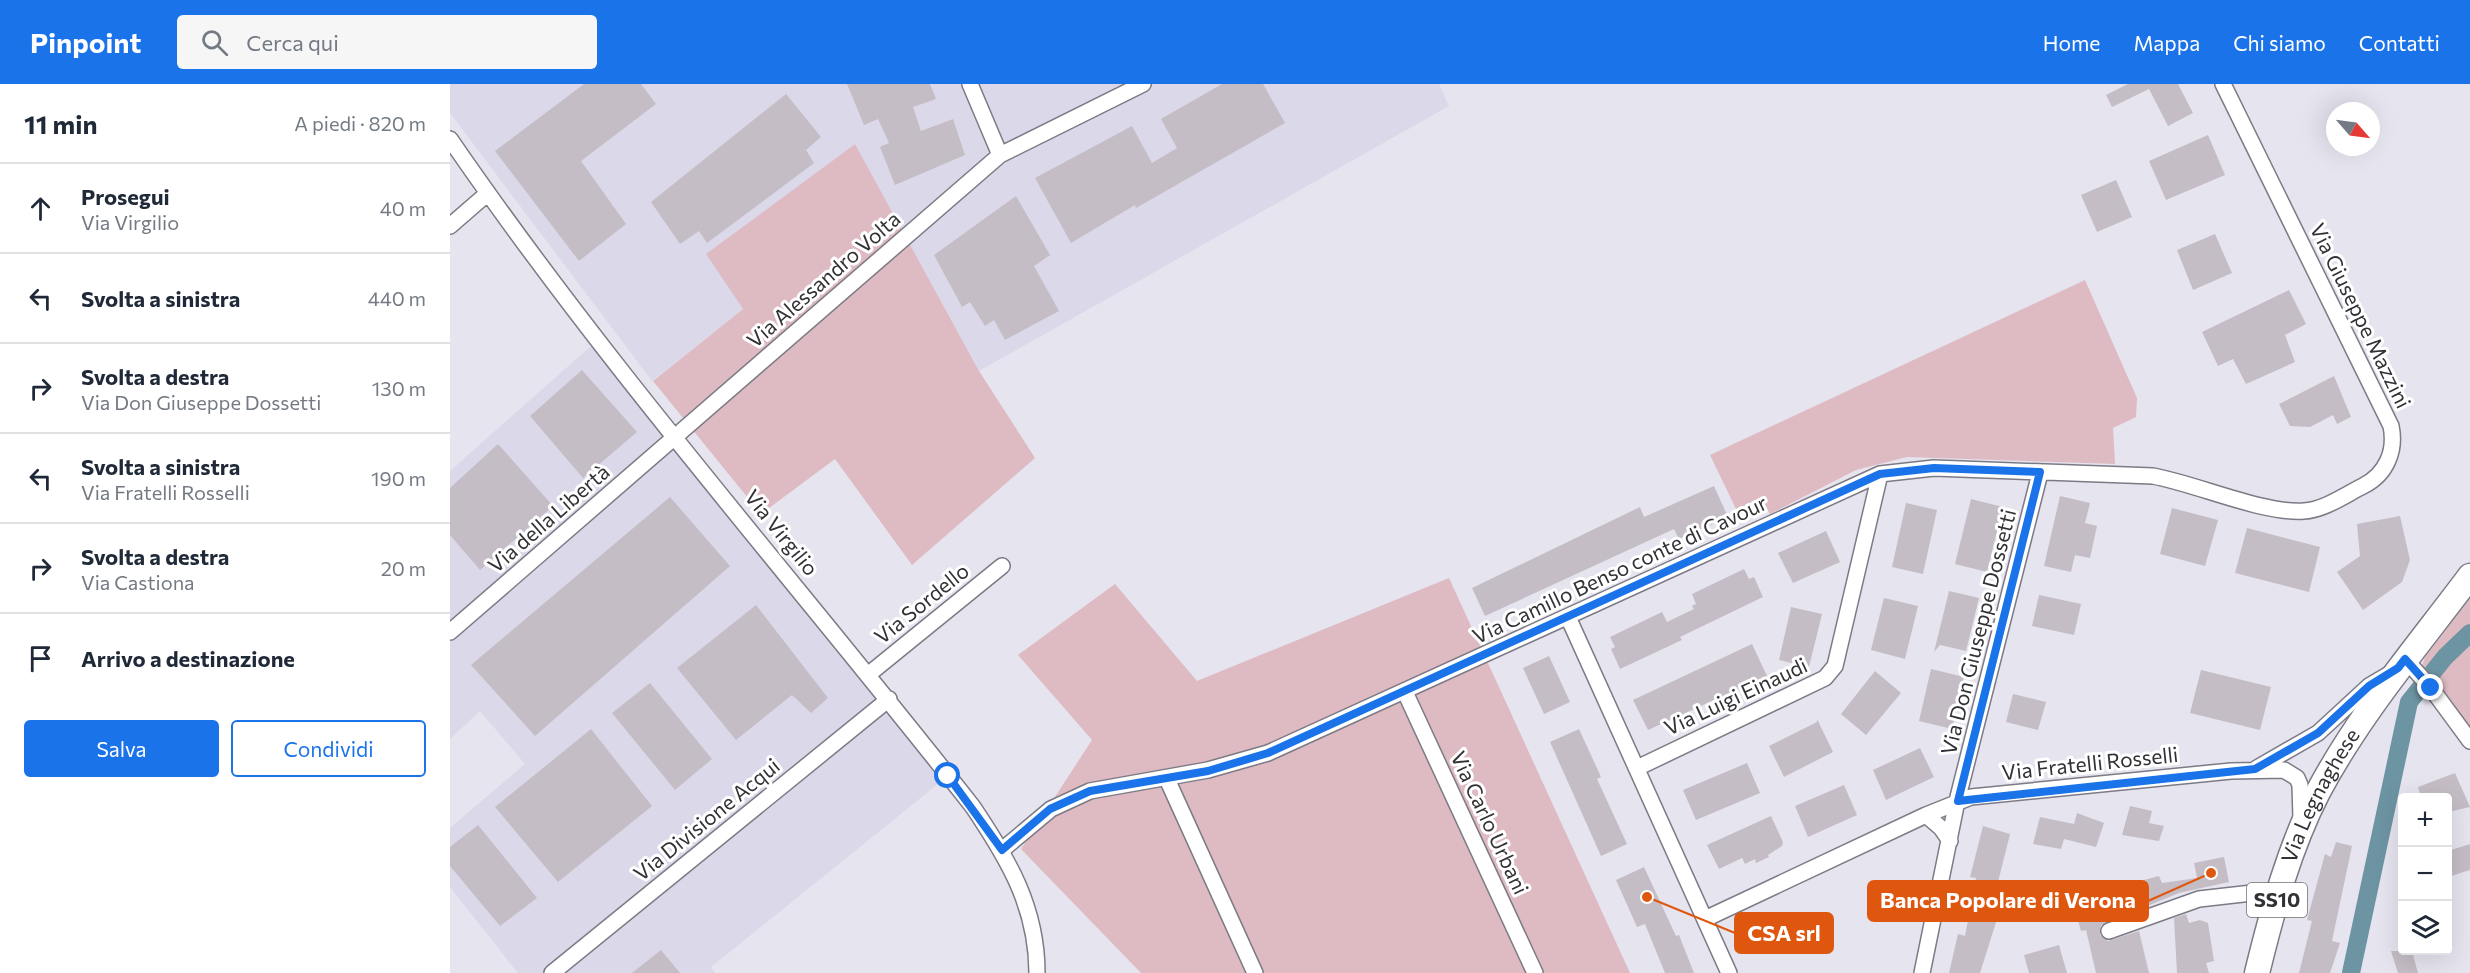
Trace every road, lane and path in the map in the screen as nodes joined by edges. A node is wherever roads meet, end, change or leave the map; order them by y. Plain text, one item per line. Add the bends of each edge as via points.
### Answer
1 (970, 84) edge
2 (1143, 84) edge
3 (2223, 84) edge
4 (450, 139) edge
5 (999, 155) junction
6 (488, 193) junction
7 (450, 226) edge
8 (675, 437) junction
9 (2040, 472) junction
10 (1880, 474) junction
11 (2285, 510) joint
12 (1002, 566) dead end
13 (2468, 579) edge
14 (1568, 617) junction
15 (450, 632) edge
16 (2408, 667) junction
17 (869, 674) junction
18 (1405, 692) junction
19 (889, 699) junction
20 (2470, 741) edge
21 (1637, 768) junction
22 (2255, 769) junction
23 (1167, 779) junction
24 (1958, 801) junction
25 (1926, 815) junction
26 (2301, 828) junction
27 (1950, 841) junction
28 (1002, 850) junction
29 (2279, 895) junction
30 (1705, 919) junction
31 (2109, 931) dead end
32 (1037, 972) edge
33 (552, 973) edge
34 (1255, 973) edge
35 (1534, 973) edge
36 (1729, 973) edge
37 (1922, 973) edge
38 (2257, 973) edge

1 - 5 street
2 - 5 street, Via Alessandro Volta
3 - 11 street, Via Giuseppe Mazzini via 2391,426 2394,440 2390,460 2371,482 2323,506 2305,511
4 - 6 street, Via Virgilio
5 - 8 street, Via Alessandro Volta
6 - 7 street
6 - 8 street, Via Virgilio
8 - 15 street, Via della Libertà
8 - 17 street, Via Virgilio
9 - 10 street, Via Camillo Benso conte di Cavour via 1934,468
9 - 11 street, Via Camillo Benso conte di Cavour via 2153,476
9 - 24 street, Via Don Giuseppe Dossetti
10 - 14 street, Via Camillo Benso conte di Cavour
10 - 21 street, Via Luigi Einaudi via 1835,666 1825,678
12 - 17 street, Via Sordello
13 - 16 main road, Via Legnaghese / SS10
14 - 18 street, Via Camillo Benso conte di Cavour
14 - 21 street
16 - 20 street via 2431,688
16 - 22 street, Via Fratelli Rosselli via 2369,686 2318,733
16 - 26 main road, Via Legnaghese / SS10 via 2344,746
17 - 19 street, Via Virgilio
18 - 23 street, Via Camillo Benso conte di Cavour via 1268,753 1230,766
18 - 35 street, Via Carlo Urbani
19 - 28 street, Via Virgilio
19 - 33 street, Via Divisione Acqui
21 - 30 street
22 - 24 street, Via Fratelli Rosselli
22 - 26 street, Via Fratelli Rosselli via 2284,770 2297,778 2302,795
23 - 28 street, Via Camillo Benso conte di Cavour via 1090,791 1050,809
23 - 34 street
24 - 25 street, Via Fratelli Rosselli
24 - 27 street, Via Don Giuseppe Dossetti
25 - 27 street
25 - 30 street, Via Fratelli Rosselli
26 - 29 main road, Via Legnaghese / SS10
27 - 37 street, Via Don Giuseppe Dossetti
28 - 32 street, Via Virgilio via 1022,890 1035,943
29 - 31 street via 2252,893 2199,899
29 - 38 main road, Via Legnaghese / SS10
30 - 36 street

